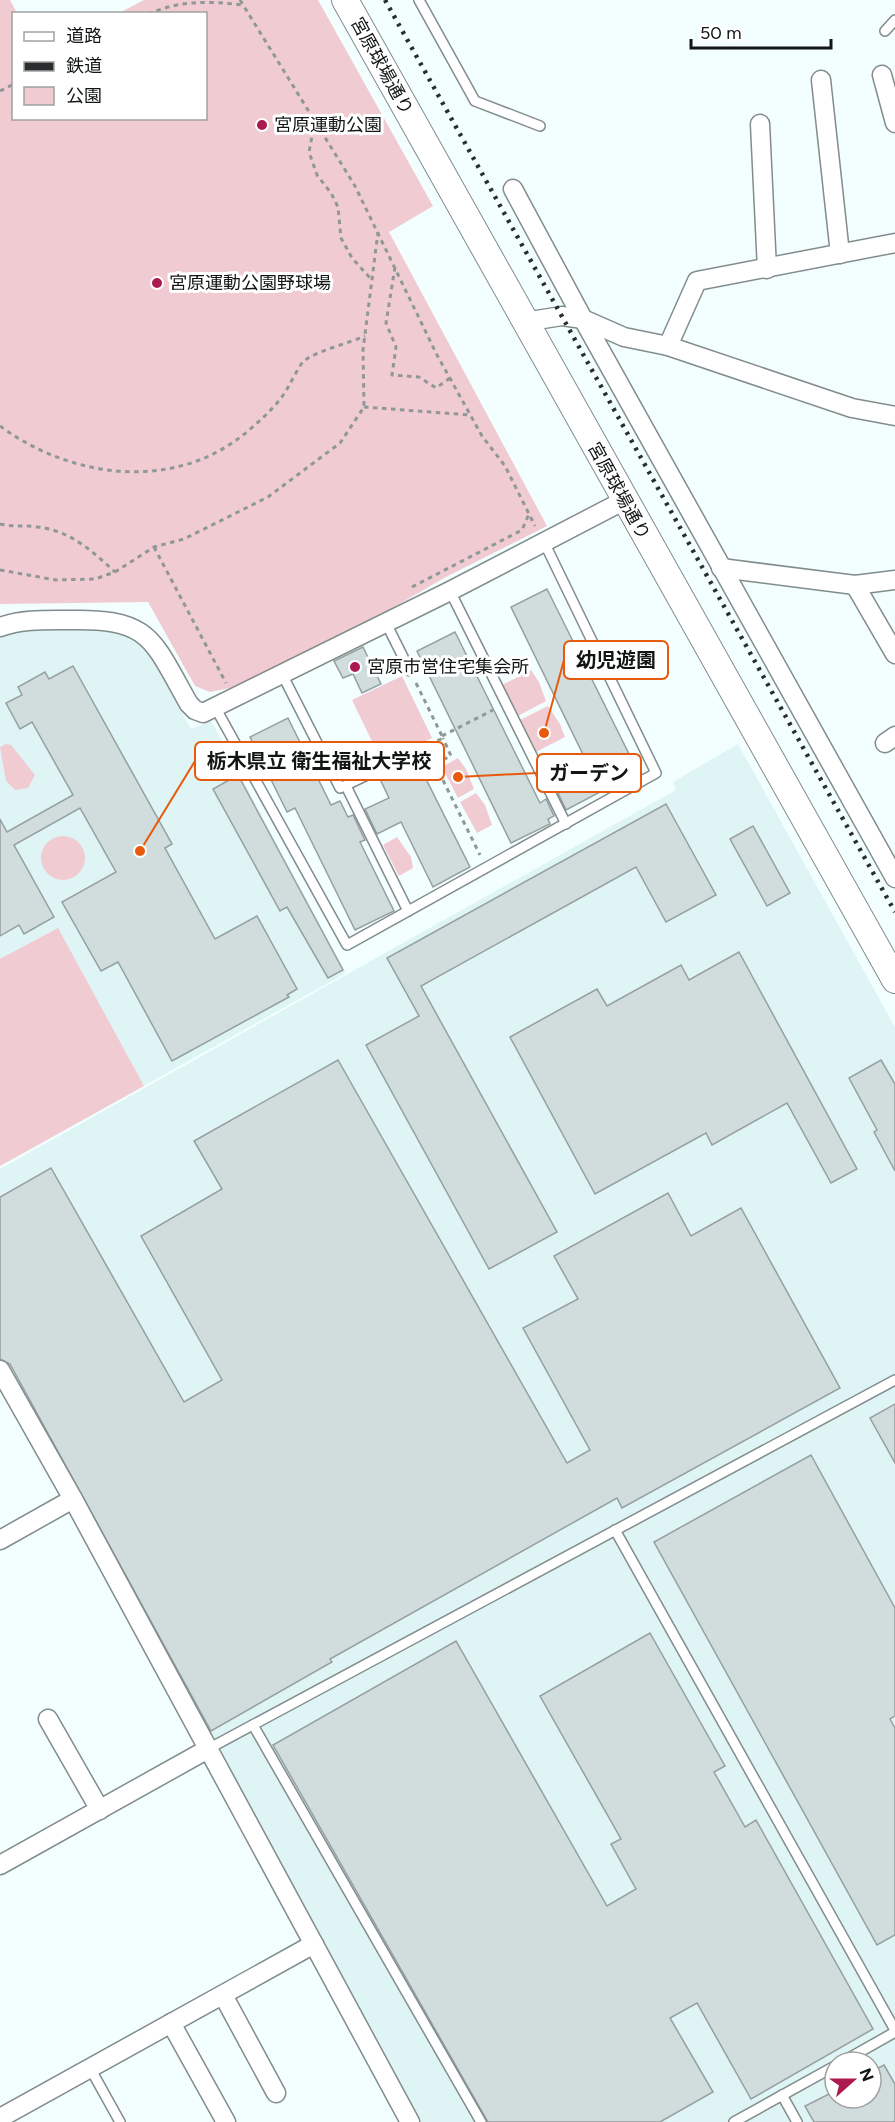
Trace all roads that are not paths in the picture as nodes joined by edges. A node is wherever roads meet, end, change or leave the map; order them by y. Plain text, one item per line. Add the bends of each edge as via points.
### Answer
1 (345, 0) edge
2 (419, 0) edge
3 (895, 20) edge
4 (885, 31) dead end
5 (882, 75) dead end
6 (821, 80) dead end
7 (895, 123) edge
8 (760, 124) dead end
9 (540, 126) dead end
10 (513, 189) dead end
11 (895, 243) edge
12 (840, 254) junction
13 (767, 269) junction
14 (583, 320) junction
15 (525, 322) junction
16 (668, 346) junction
17 (895, 416) edge
18 (625, 500) junction
19 (544, 542) junction
20 (721, 568) junction
21 (895, 580) edge
22 (855, 585) junction
23 (450, 591) junction
24 (386, 623) junction
25 (0, 627) edge
26 (895, 654) edge
27 (410, 671) road end
28 (282, 674) junction
29 (215, 707) junction
30 (424, 747) road end
31 (346, 786) junction
32 (566, 824) junction
33 (481, 858) road end
34 (486, 867) junction
35 (893, 870) edge
36 (408, 911) junction
37 (895, 980) edge
38 (0, 1370) edge
39 (895, 1380) edge
40 (73, 1499) junction
41 (615, 1530) junction
42 (2, 1534) edge
43 (48, 1719) dead end
44 (253, 1725) junction
45 (208, 1749) junction
46 (100, 1810) junction
47 (0, 1865) edge
48 (314, 1944) junction
49 (223, 1995) junction
50 (171, 2023) junction
51 (895, 2031) edge
52 (863, 2050) edge
53 (90, 2068) junction
54 (823, 2073) edge
55 (276, 2093) dead end
56 (782, 2095) junction
57 (0, 2118) edge
58 (120, 2122) edge
59 (226, 2122) edge
60 (410, 2122) edge
61 (481, 2122) edge
62 (734, 2122) edge
63 (797, 2122) edge

1 - 15 street, 宮原球場通り
2 - 9 lane via 475,101
3 - 4 lane
5 - 7 street
6 - 12 street
8 - 13 street
10 - 14 street
11 - 12 street
12 - 13 street
13 - 16 street via 697,281
14 - 15 street via 562,316
14 - 16 street via 624,337
14 - 20 street
15 - 18 street, 宮原球場通り
16 - 17 street via 852,408
18 - 19 street
18 - 37 street, 宮原球場通り
19 - 23 street
19 - 32 lane via 656,773
20 - 22 street
20 - 35 street
21 - 22 street
22 - 26 street
23 - 24 street
23 - 32 lane
24 - 27 lane
24 - 28 street
25 - 29 street via 28,621 121,622 154,644 195,710 202,713
28 - 29 street
28 - 31 lane via 340,788
29 - 36 lane via 347,945
30 - 31 lane
31 - 36 lane
32 - 34 lane
33 - 34 lane
34 - 36 lane
38 - 40 street
39 - 41 lane
40 - 42 street
40 - 45 street
41 - 44 lane
41 - 51 lane
43 - 46 street
44 - 45 lane
44 - 61 lane
45 - 46 street
45 - 48 street
46 - 47 street
48 - 49 street
48 - 60 street
49 - 50 street
49 - 55 street
50 - 53 street
50 - 59 street
51 - 52 lane
53 - 57 street
53 - 58 lane
54 - 56 lane
56 - 62 lane
56 - 63 lane

